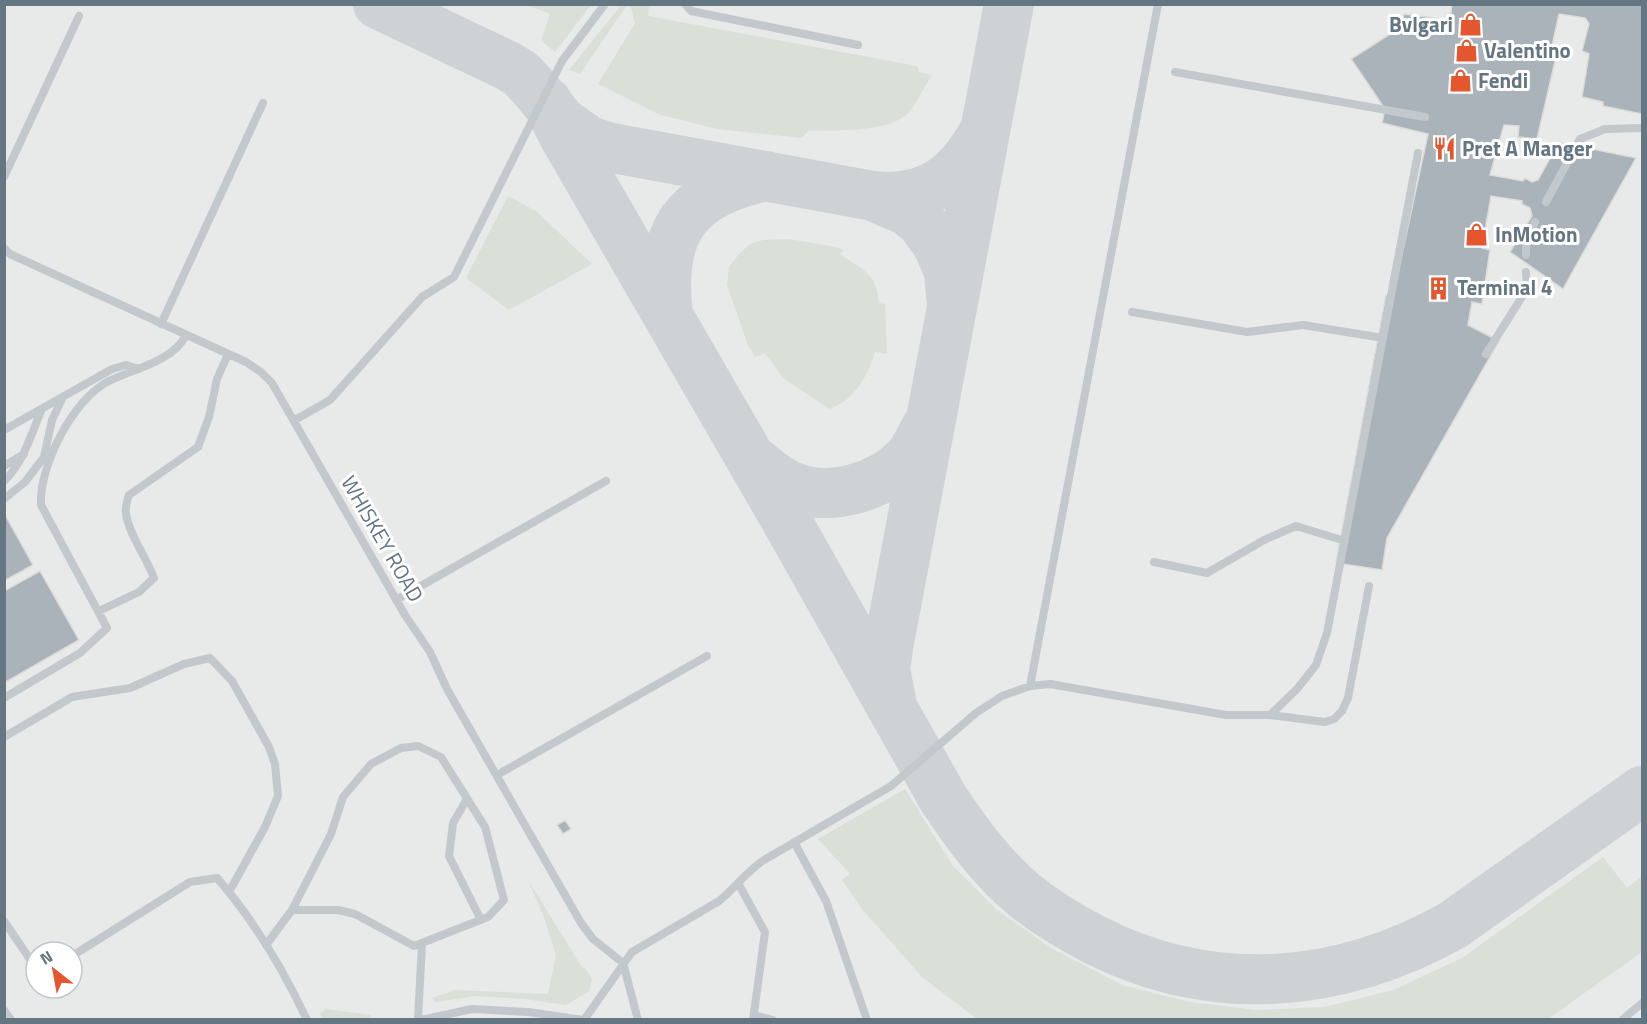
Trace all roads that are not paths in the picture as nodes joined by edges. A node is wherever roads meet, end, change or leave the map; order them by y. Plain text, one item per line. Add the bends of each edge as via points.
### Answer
1 (605, 4) edge
2 (684, 4) edge
3 (1158, 4) edge
4 (79, 16) dead end
5 (858, 45) dead end
6 (1175, 72) dead end
7 (263, 103) dead end
8 (1425, 117) dead end
9 (1642, 128) edge
10 (1418, 153) dead end
11 (4, 177) edge
12 (1546, 202) dead end
13 (1535, 222) dead end
14 (4, 248) edge
15 (1526, 255) dead end
16 (1526, 272) dead end
17 (1132, 312) dead end
18 (161, 324) junction
19 (186, 335) junction
20 (1383, 338) junction
21 (228, 354) junction
22 (1485, 354) dead end
23 (140, 369) junction
24 (63, 397) junction
25 (43, 408) junction
26 (295, 420) junction
27 (4, 430) edge
28 (24, 454) junction
29 (4, 465) edge
30 (606, 481) dead end
31 (4, 482) edge
32 (4, 499) edge
33 (1345, 541) junction
34 (1154, 562) dead end
35 (1369, 586) dead end
36 (396, 600) junction
37 (99, 611) junction
38 (707, 656) dead end
39 (1029, 686) junction
40 (4, 698) edge
41 (1270, 715) junction
42 (4, 737) edge
43 (497, 775) junction
44 (467, 799) junction
45 (794, 842) junction
46 (738, 883) junction
47 (229, 892) junction
48 (292, 910) junction
49 (481, 920) junction
50 (4, 921) edge
51 (422, 944) junction
52 (266, 945) junction
53 (84, 948) edge
54 (24, 950) edge
55 (623, 963) junction
56 (1642, 1003) edge
57 (4, 1011) edge
58 (753, 1017) edge
59 (11, 1020) edge
60 (307, 1020) edge
61 (420, 1020) edge
62 (583, 1020) edge
63 (638, 1020) edge
64 (773, 1020) edge
65 (867, 1020) edge
66 (1622, 1020) edge

1 - 26 lane via 562,61 454,277 422,297 330,400
2 - 5 lane via 691,11
3 - 39 lane
4 - 11 lane
6 - 8 lane
7 - 18 lane
9 - 12 lane via 1605,129 1580,139
10 - 20 lane
13 - 15 lane via 1526,243
14 - 18 lane, WHISKEY ROAD
16 - 22 lane via 1527,289
17 - 20 lane via 1247,332 1303,325
18 - 19 lane, WHISKEY ROAD
19 - 21 lane, WHISKEY ROAD
19 - 23 lane via 181,346
20 - 33 lane
21 - 26 lane, WHISKEY ROAD via 261,372
21 - 37 lane via 198,447 129,495 125,513 154,578 140,592
23 - 24 lane via 126,365 112,369
23 - 37 lane via 107,382 75,409 53,451 40,491 41,505
24 - 25 lane
24 - 32 lane via 52,420 44,457 25,482
25 - 27 lane
25 - 28 lane
26 - 36 lane, WHISKEY ROAD
28 - 29 lane
28 - 31 lane
30 - 36 lane
33 - 34 lane via 1296,526 1207,573
33 - 41 lane via 1327,633 1316,665
35 - 41 lane via 1348,698 1342,711 1324,722
36 - 43 lane, WHISKEY ROAD via 430,652
37 - 40 lane via 107,628 80,653
38 - 43 lane
39 - 41 lane via 1050,684 1226,715
39 - 45 lane via 1002,696 976,713 891,786
42 - 47 lane via 72,697 130,688 184,664 210,658 232,681 276,764 278,796
43 - 55 lane, WHISKEY ROAD via 587,932
44 - 48 lane via 441,757 418,746 401,748 371,764 343,797 331,834
44 - 49 lane via 453,823 449,856
44 - 49 lane via 485,827 504,900
45 - 46 lane via 754,867
45 - 65 lane via 826,901
46 - 55 lane via 719,901 642,945
46 - 58 lane via 765,932
47 - 52 lane
47 - 53 lane via 217,878 190,882
48 - 51 lane via 356,914 414,946
48 - 52 lane
49 - 51 lane
50 - 54 lane
51 - 61 lane
52 - 60 lane
55 - 62 lane
55 - 63 lane
56 - 66 lane
57 - 59 lane
58 - 64 lane
61 - 62 lane via 472,1009

